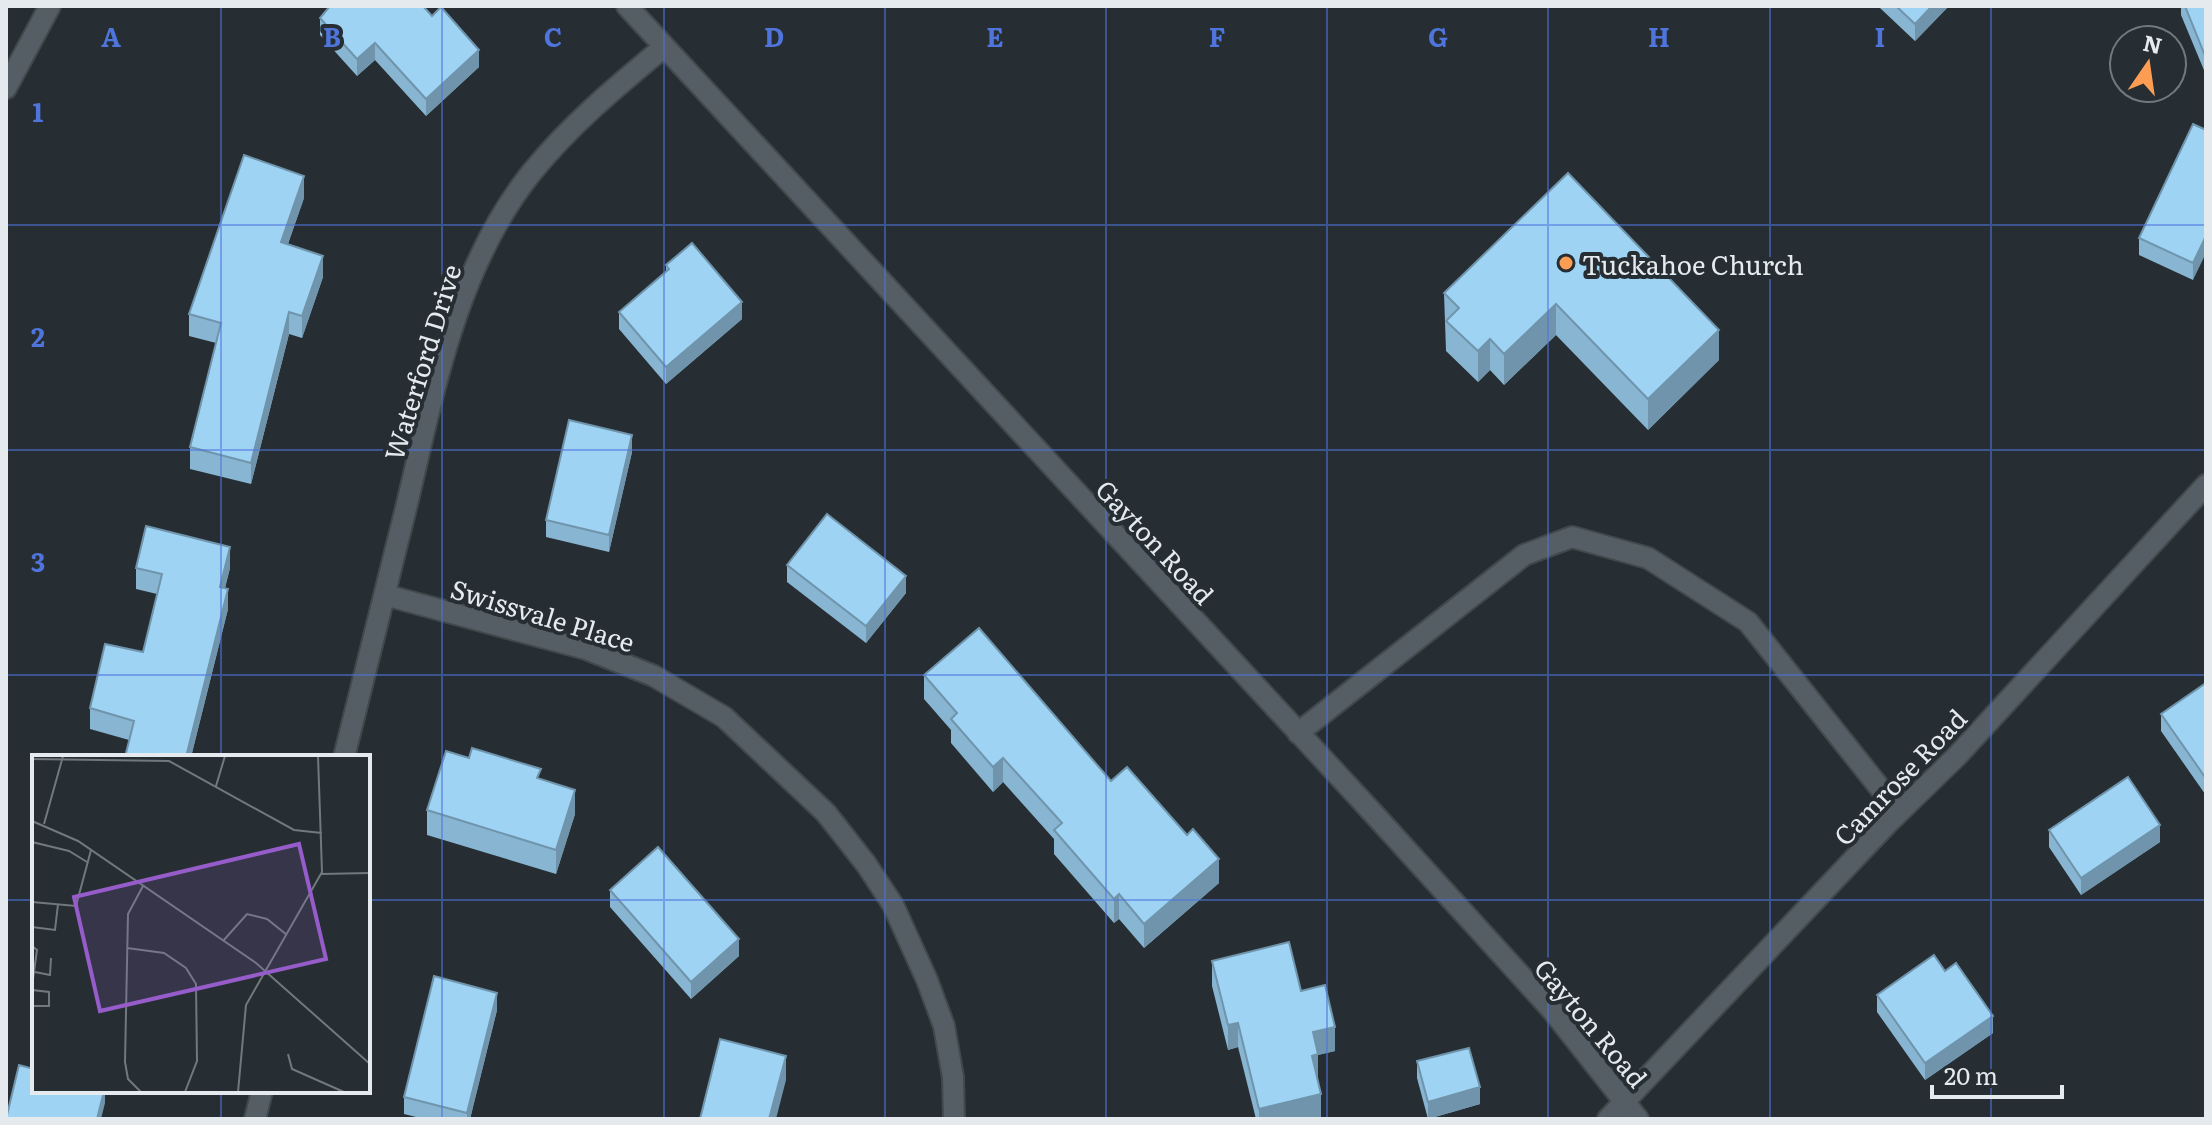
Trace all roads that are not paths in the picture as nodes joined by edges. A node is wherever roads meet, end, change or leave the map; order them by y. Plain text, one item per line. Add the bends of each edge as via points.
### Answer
1 (50, 6) edge
2 (627, 6) edge
3 (664, 47) junction
4 (6, 88) edge
5 (2206, 485) edge
6 (385, 595) junction
7 (1298, 733) junction
8 (345, 755) edge
9 (1899, 812) junction
10 (262, 1093) edge
11 (1625, 1101) junction
12 (255, 1119) edge
13 (954, 1119) edge
14 (1608, 1119) edge
15 (1638, 1119) edge

1 - 4 street
2 - 3 street, Gayton Road
3 - 6 street, Waterford Drive via 588,110 531,173 488,240 468,283 433,396
3 - 7 street, Gayton Road
5 - 9 street, Camrose Road
6 - 8 street, Waterford Drive
6 - 13 street, Swissvale Place via 586,649 654,676 724,717 826,813 893,905 944,1026
7 - 9 street via 1524,555 1572,537 1648,558 1748,622
7 - 11 street, Gayton Road via 1552,1010
9 - 11 street, Camrose Road
10 - 12 street
11 - 14 street, Camrose Road
11 - 15 street, Gayton Road

